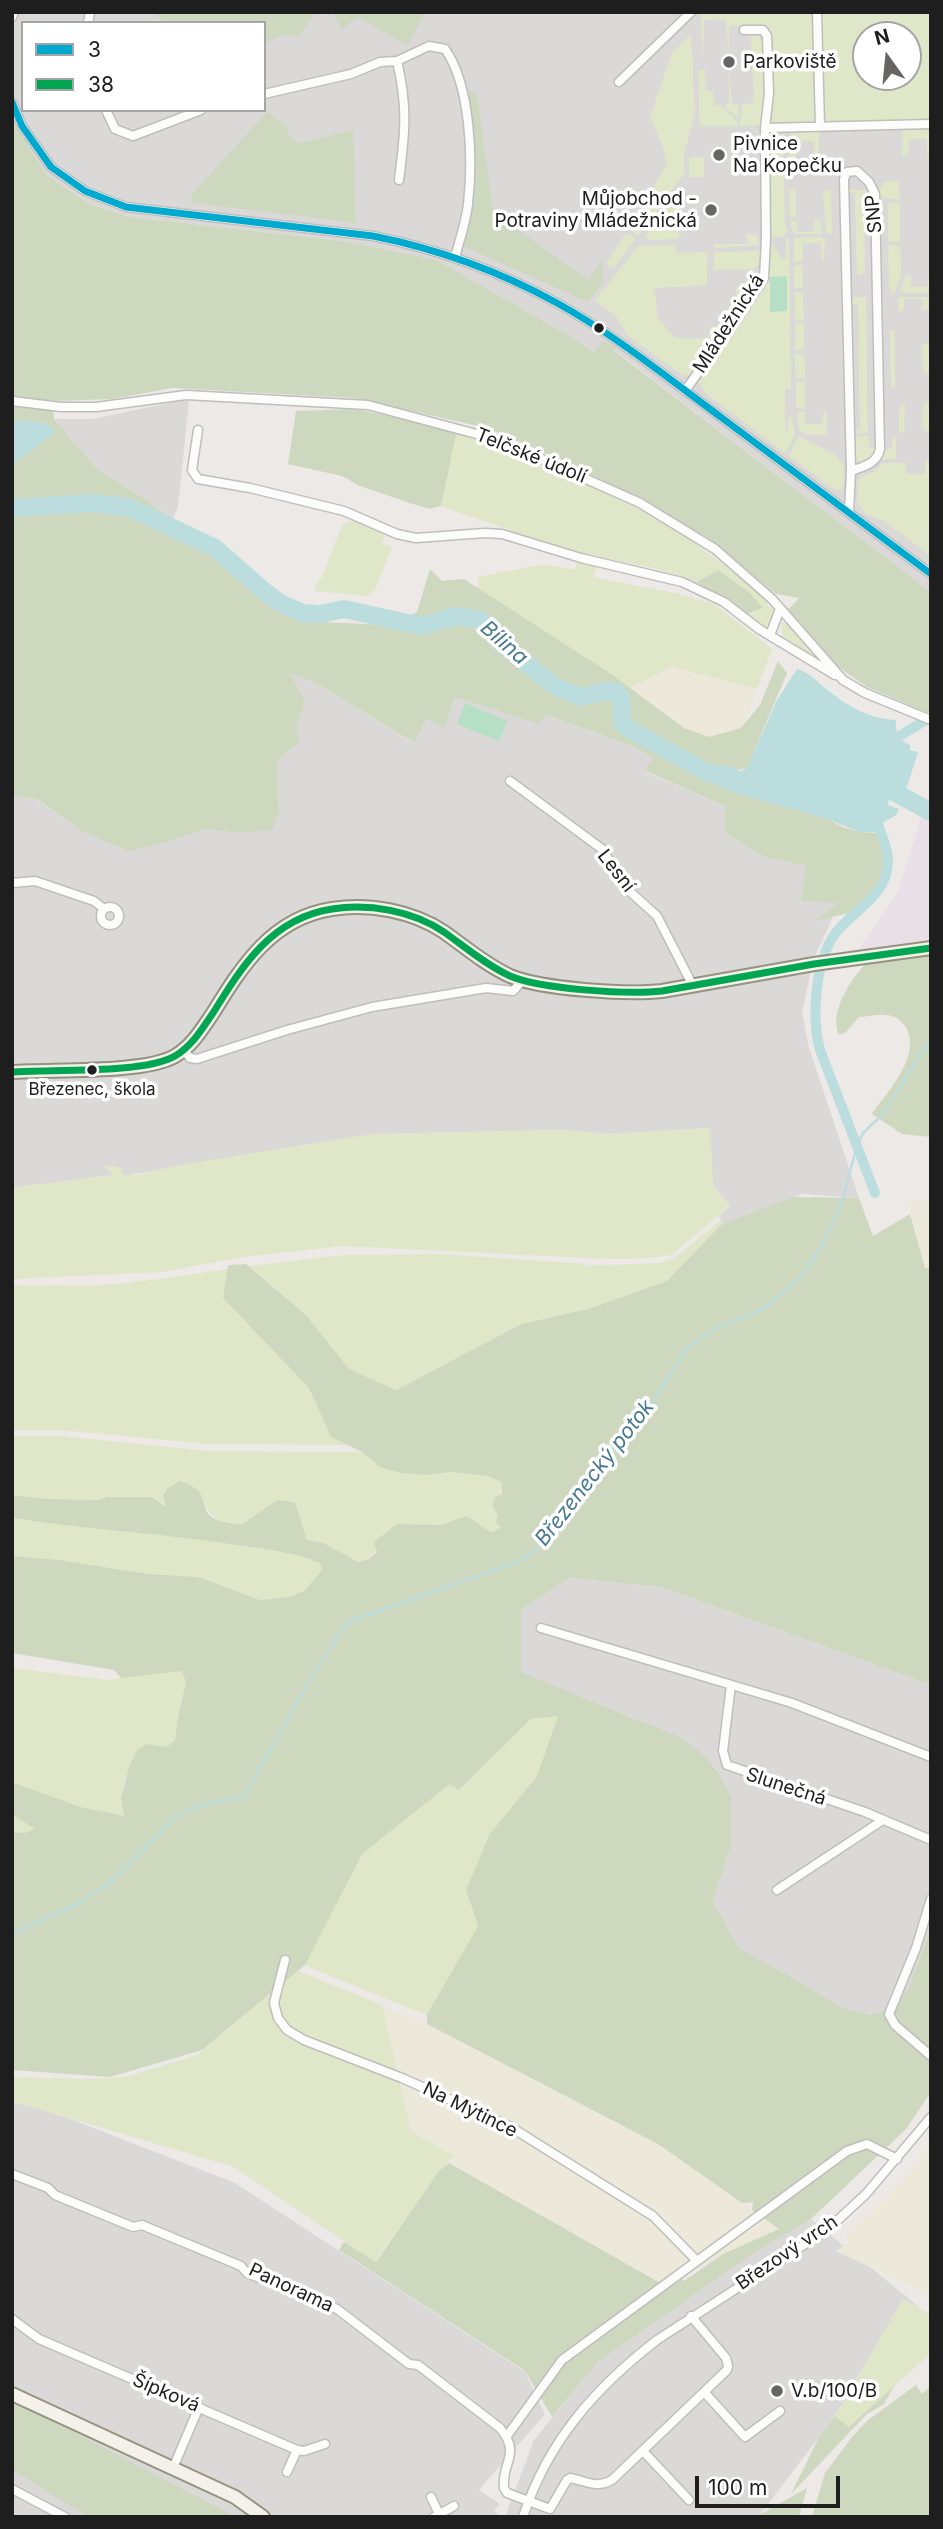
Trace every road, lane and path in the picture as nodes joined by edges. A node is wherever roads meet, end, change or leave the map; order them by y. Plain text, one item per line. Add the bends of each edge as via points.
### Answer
1 (691, 12) edge
2 (817, 12) edge
3 (744, 30) dead end
4 (397, 61) junction
5 (619, 82) dead end
6 (266, 94) edge
7 (12, 102) edge
8 (107, 112) edge
9 (196, 112) edge
10 (931, 124) edge
11 (820, 127) junction
12 (765, 128) junction
13 (399, 180) dead end
14 (455, 257) junction
15 (685, 391) junction
16 (12, 401) edge
17 (198, 430) dead end
18 (851, 471) junction
19 (849, 512) junction
20 (931, 574) edge
21 (780, 609) junction
22 (770, 635) junction
23 (843, 680) junction
24 (931, 720) edge
25 (510, 781) dead end
26 (12, 883) edge
27 (104, 909) dead end
28 (931, 948) edge
29 (523, 980) junction
30 (693, 986) junction
31 (184, 1050) junction
32 (12, 1072) edge
33 (541, 1628) dead end
34 (731, 1685) junction
35 (931, 1757) edge
36 (883, 1820) junction
37 (931, 1840) edge
38 (777, 1890) dead end
39 (931, 1899) edge
40 (285, 1960) dead end
41 (931, 2056) edge
42 (931, 2117) edge
43 (897, 2159) junction
44 (12, 2174) edge
45 (697, 2261) junction
46 (691, 2316) junction
47 (12, 2319) edge
48 (705, 2393) junction
49 (12, 2394) edge
50 (199, 2407) junction
51 (780, 2411) dead end
52 (507, 2436) junction
53 (325, 2444) dead end
54 (297, 2449) junction
55 (643, 2451) junction
56 (173, 2468) junction
57 (288, 2472) dead end
58 (12, 2489) edge
59 (430, 2497) dead end
60 (690, 2500) dead end
61 (528, 2501) junction
62 (454, 2506) dead end
63 (437, 2515) edge
64 (65, 2517) edge
65 (263, 2517) edge
66 (523, 2517) edge

1 - 5 street
2 - 11 street
3 - 12 street, Mládežnická via 760,29 767,36
4 - 6 street
4 - 13 street via 406,124
4 - 14 street via 429,46 445,49 460,80 471,171 468,207
7 - 14 street via 22,126 51,167 85,191 126,207 373,236
8 - 9 street via 115,129 133,136
10 - 11 street
11 - 12 street
12 - 15 street, Mládežnická via 764,278
14 - 15 street via 558,303
15 - 19 street
16 - 21 street, Telčské údolí via 96,407 186,395 328,402 368,405 452,426 499,440 640,503 715,549
17 - 22 street via 192,470 198,479 344,512 397,534 416,538 502,534 682,582 723,602
18 - 18 street, SNP via 873,463 880,449 876,194 857,171 847,172 844,179
18 - 19 street, SNP
19 - 20 street
21 - 22 street
21 - 23 street, Telčské údolí
22 - 23 street
23 - 24 street, Telčské údolí
25 - 30 street, Lesní via 602,849 627,889 657,916
26 - 27 street via 35,881 94,901
28 - 30 street
29 - 30 street via 638,993
29 - 31 street via 513,991 486,988 372,1007 201,1058 192,1059
29 - 31 street via 490,965 418,919 369,908 323,910 291,923 251,956
31 - 32 street via 148,1065
33 - 34 street
34 - 35 street via 792,1703
34 - 36 street, Slunečná via 723,1751 727,1765
36 - 37 street, Slunečná
36 - 38 street
39 - 41 street via 889,2014 895,2025
40 - 45 street, Na Mýtince via 274,2003 287,2030 509,2126 653,2216
42 - 43 street, Březový vrch
43 - 45 street via 867,2144 847,2151
43 - 46 street, Březový vrch via 827,2230
44 - 52 street, Panorama via 48,2188 55,2196 133,2227 142,2225 337,2309 409,2364 418,2365
45 - 52 street via 562,2360
46 - 48 street via 728,2362 727,2370
46 - 61 street, Březový vrch via 632,2359 575,2417
47 - 50 street, Šípková via 39,2339
48 - 51 street via 745,2437
48 - 55 street
49 - 56 street
50 - 54 street, Šípková
50 - 56 street
52 - 61 street via 511,2452 504,2488
53 - 54 street
54 - 57 street
55 - 60 street
55 - 61 street via 603,2485 567,2480 550,2509
56 - 65 street via 235,2497
58 - 64 street
59 - 63 street
61 - 66 street, Březový vrch
62 - 63 street

